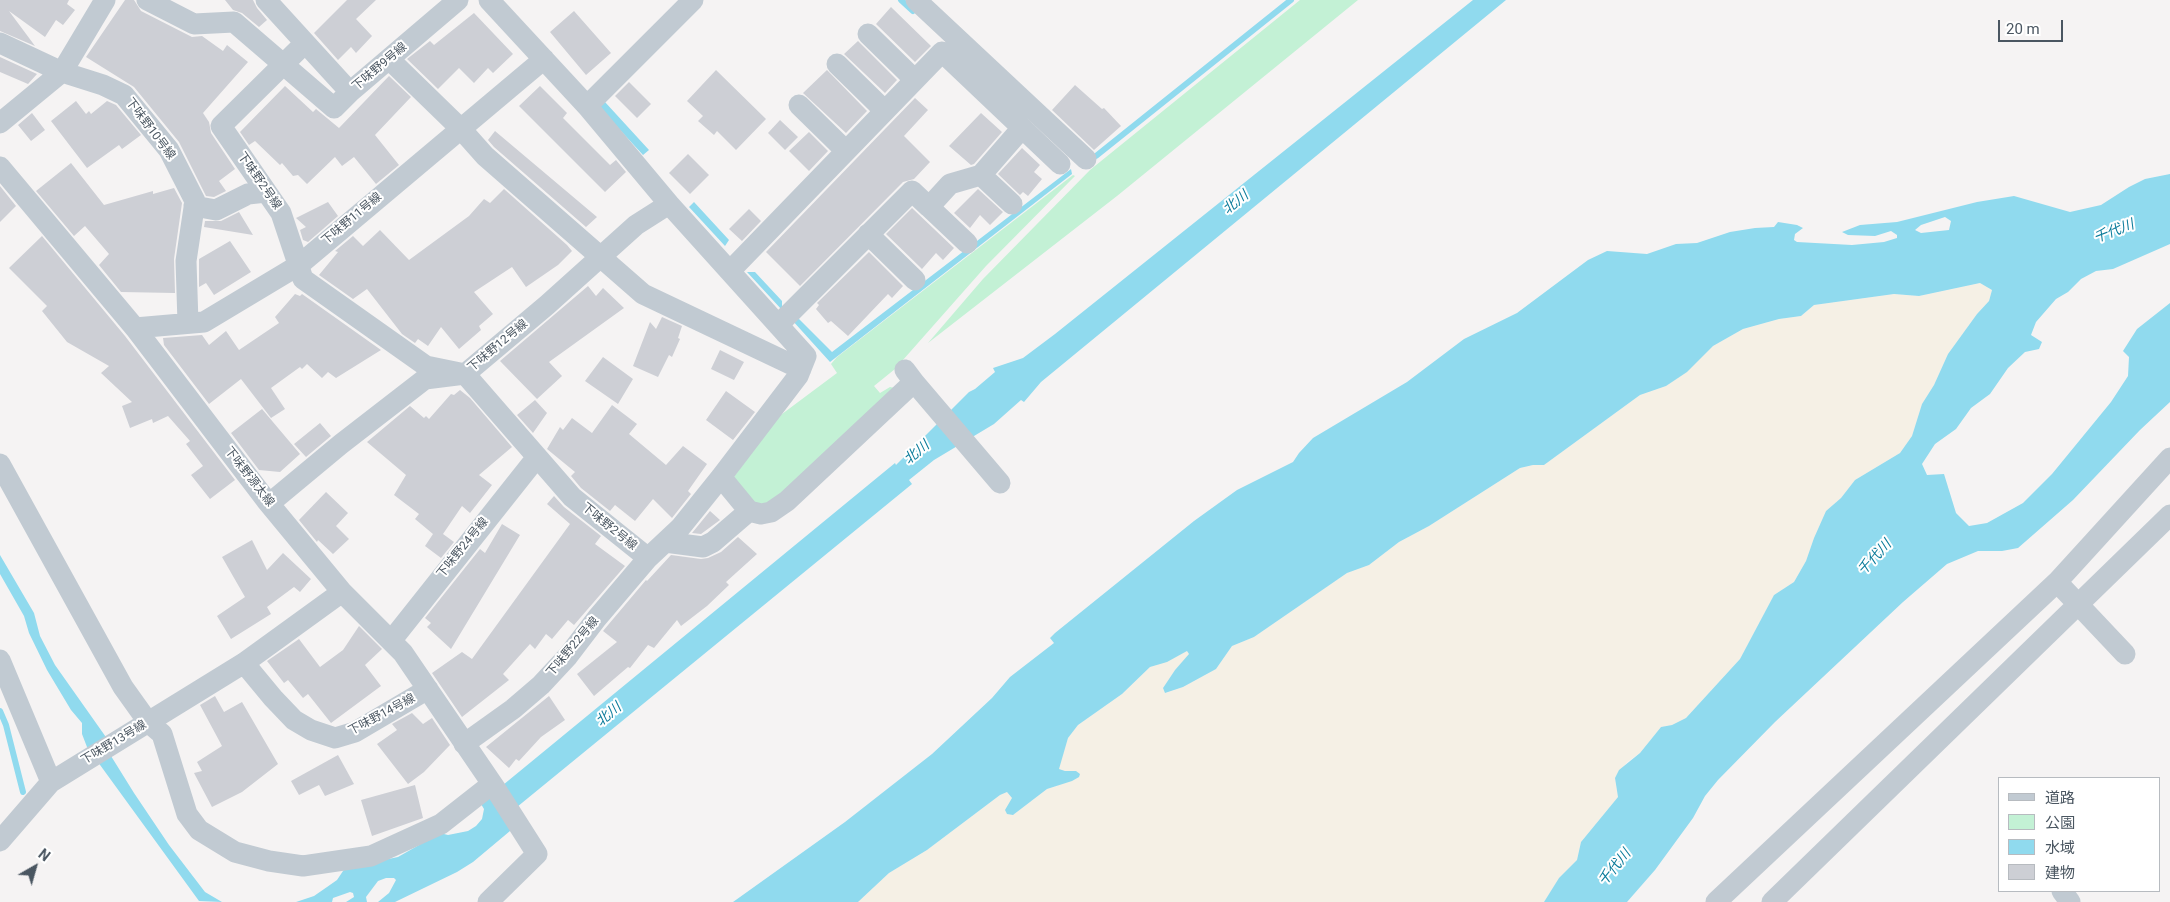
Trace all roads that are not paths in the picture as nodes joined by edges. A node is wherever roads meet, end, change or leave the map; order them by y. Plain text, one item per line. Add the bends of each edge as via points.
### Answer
1 (106, 0) edge
2 (147, 0) edge
3 (266, 0) edge
4 (458, 0) edge
5 (489, 0) edge
6 (693, 0) edge
7 (916, 0) edge
8 (868, 34) dead end
9 (0, 43) edge
10 (305, 43) junction
11 (389, 59) junction
12 (544, 59) junction
13 (284, 64) junction
14 (837, 64) dead end
15 (62, 72) junction
16 (915, 80) junction
17 (350, 92) junction
18 (799, 105) dead end
19 (587, 106) junction
20 (885, 111) junction
21 (0, 123) edge
22 (1022, 128) junction
23 (461, 129) junction
24 (846, 151) junction
25 (1086, 160) dead end
26 (1060, 164) dead end
27 (0, 167) edge
28 (982, 175) junction
29 (266, 192) junction
30 (669, 204) junction
31 (1012, 204) dead end
32 (194, 206) junction
33 (929, 207) junction
34 (868, 234) junction
35 (967, 243) dead end
36 (601, 257) junction
37 (298, 265) junction
38 (730, 271) junction
39 (915, 280) dead end
40 (188, 323) junction
41 (778, 325) junction
42 (135, 328) junction
43 (801, 369) junction
44 (465, 374) junction
45 (537, 457) junction
46 (2170, 458) edge
47 (0, 464) edge
48 (721, 477) junction
49 (1000, 483) dead end
50 (270, 504) junction
51 (749, 512) junction
52 (2170, 516) edge
53 (665, 542) junction
54 (648, 558) junction
55 (2057, 582) junction
56 (342, 592) junction
57 (2078, 604) junction
58 (391, 641) junction
59 (2125, 654) dead end
60 (0, 660) edge
61 (244, 663) junction
62 (428, 690) junction
63 (148, 722) junction
64 (464, 744) junction
65 (51, 782) junction
66 (493, 786) junction
67 (0, 841) edge
68 (488, 902) edge
69 (1716, 902) edge
70 (1772, 902) edge

1 - 15 street
2 - 13 street via 194,24 234,22
3 - 10 street, 下味野9号線
4 - 11 street, 下味野9号線
5 - 12 street
6 - 19 street
7 - 25 street
8 - 16 street
9 - 15 street, 下味野10号線
10 - 13 street, 下味野2号線
10 - 17 street, 下味野9号線
11 - 17 street, 下味野9号線
11 - 23 street
12 - 19 street
12 - 23 street, 下味野11号線
13 - 17 street via 334,108
13 - 29 street, 下味野2号線 via 221,126
14 - 20 street
15 - 21 street
15 - 32 street, 下味野10号線 via 124,95 169,150 195,201
16 - 20 street
16 - 22 street via 942,52
18 - 24 street
19 - 30 street
20 - 24 street
22 - 26 street
22 - 28 street
23 - 36 street via 485,156
23 - 37 street, 下味野11号線
24 - 38 street
27 - 42 street, 下味野源太線
28 - 31 street
28 - 33 street via 950,184
29 - 32 street via 248,194 216,210
29 - 37 street, 下味野2号線 via 281,213
30 - 36 street, 下味野12号線 via 636,225
30 - 38 street
32 - 40 street, 下味野10号線 via 186,261
33 - 34 street via 912,191
33 - 35 street
34 - 39 street
34 - 41 street
36 - 43 street via 643,294
36 - 44 street, 下味野12号線
37 - 40 street, 下味野11号線 via 204,322
37 - 44 street, 下味野2号線 via 303,279 426,366
38 - 41 street
40 - 42 street, 下味野11号線
41 - 43 street via 806,356
42 - 50 street, 下味野源太線
43 - 48 street, 下味野2号線
44 - 45 street, 下味野2号線
44 - 50 street, 下味野12号線 via 425,379
45 - 54 street, 下味野2号線 via 572,497
45 - 58 street, 下味野24号線
46 - 55 street
47 - 63 street via 123,687
48 - 51 street
48 - 53 street, 下味野2号線
49 - 51 street via 909,376 787,500 771,512
50 - 56 street, 下味野源太線
51 - 53 street via 703,547
52 - 57 street
53 - 54 street, 下味野2号線
54 - 64 street, 下味野22号線 via 541,685
55 - 57 street
55 - 69 street
56 - 58 street, 下味野源太線
56 - 61 street, 下味野13号線
57 - 59 street
57 - 70 street
58 - 62 street, 下味野源太線
60 - 65 street
61 - 62 street, 下味野14号線 via 294,720 334,738 354,732
61 - 63 street, 下味野13号線
62 - 64 street, 下味野源太線
63 - 65 street, 下味野13号線
63 - 66 street via 162,734 187,814 199,830 235,852 269,861 302,866 371,856 440,824
64 - 66 street, 下味野源太線
65 - 67 street, 下味野13号線
66 - 68 street, 下味野源太線 via 537,854

